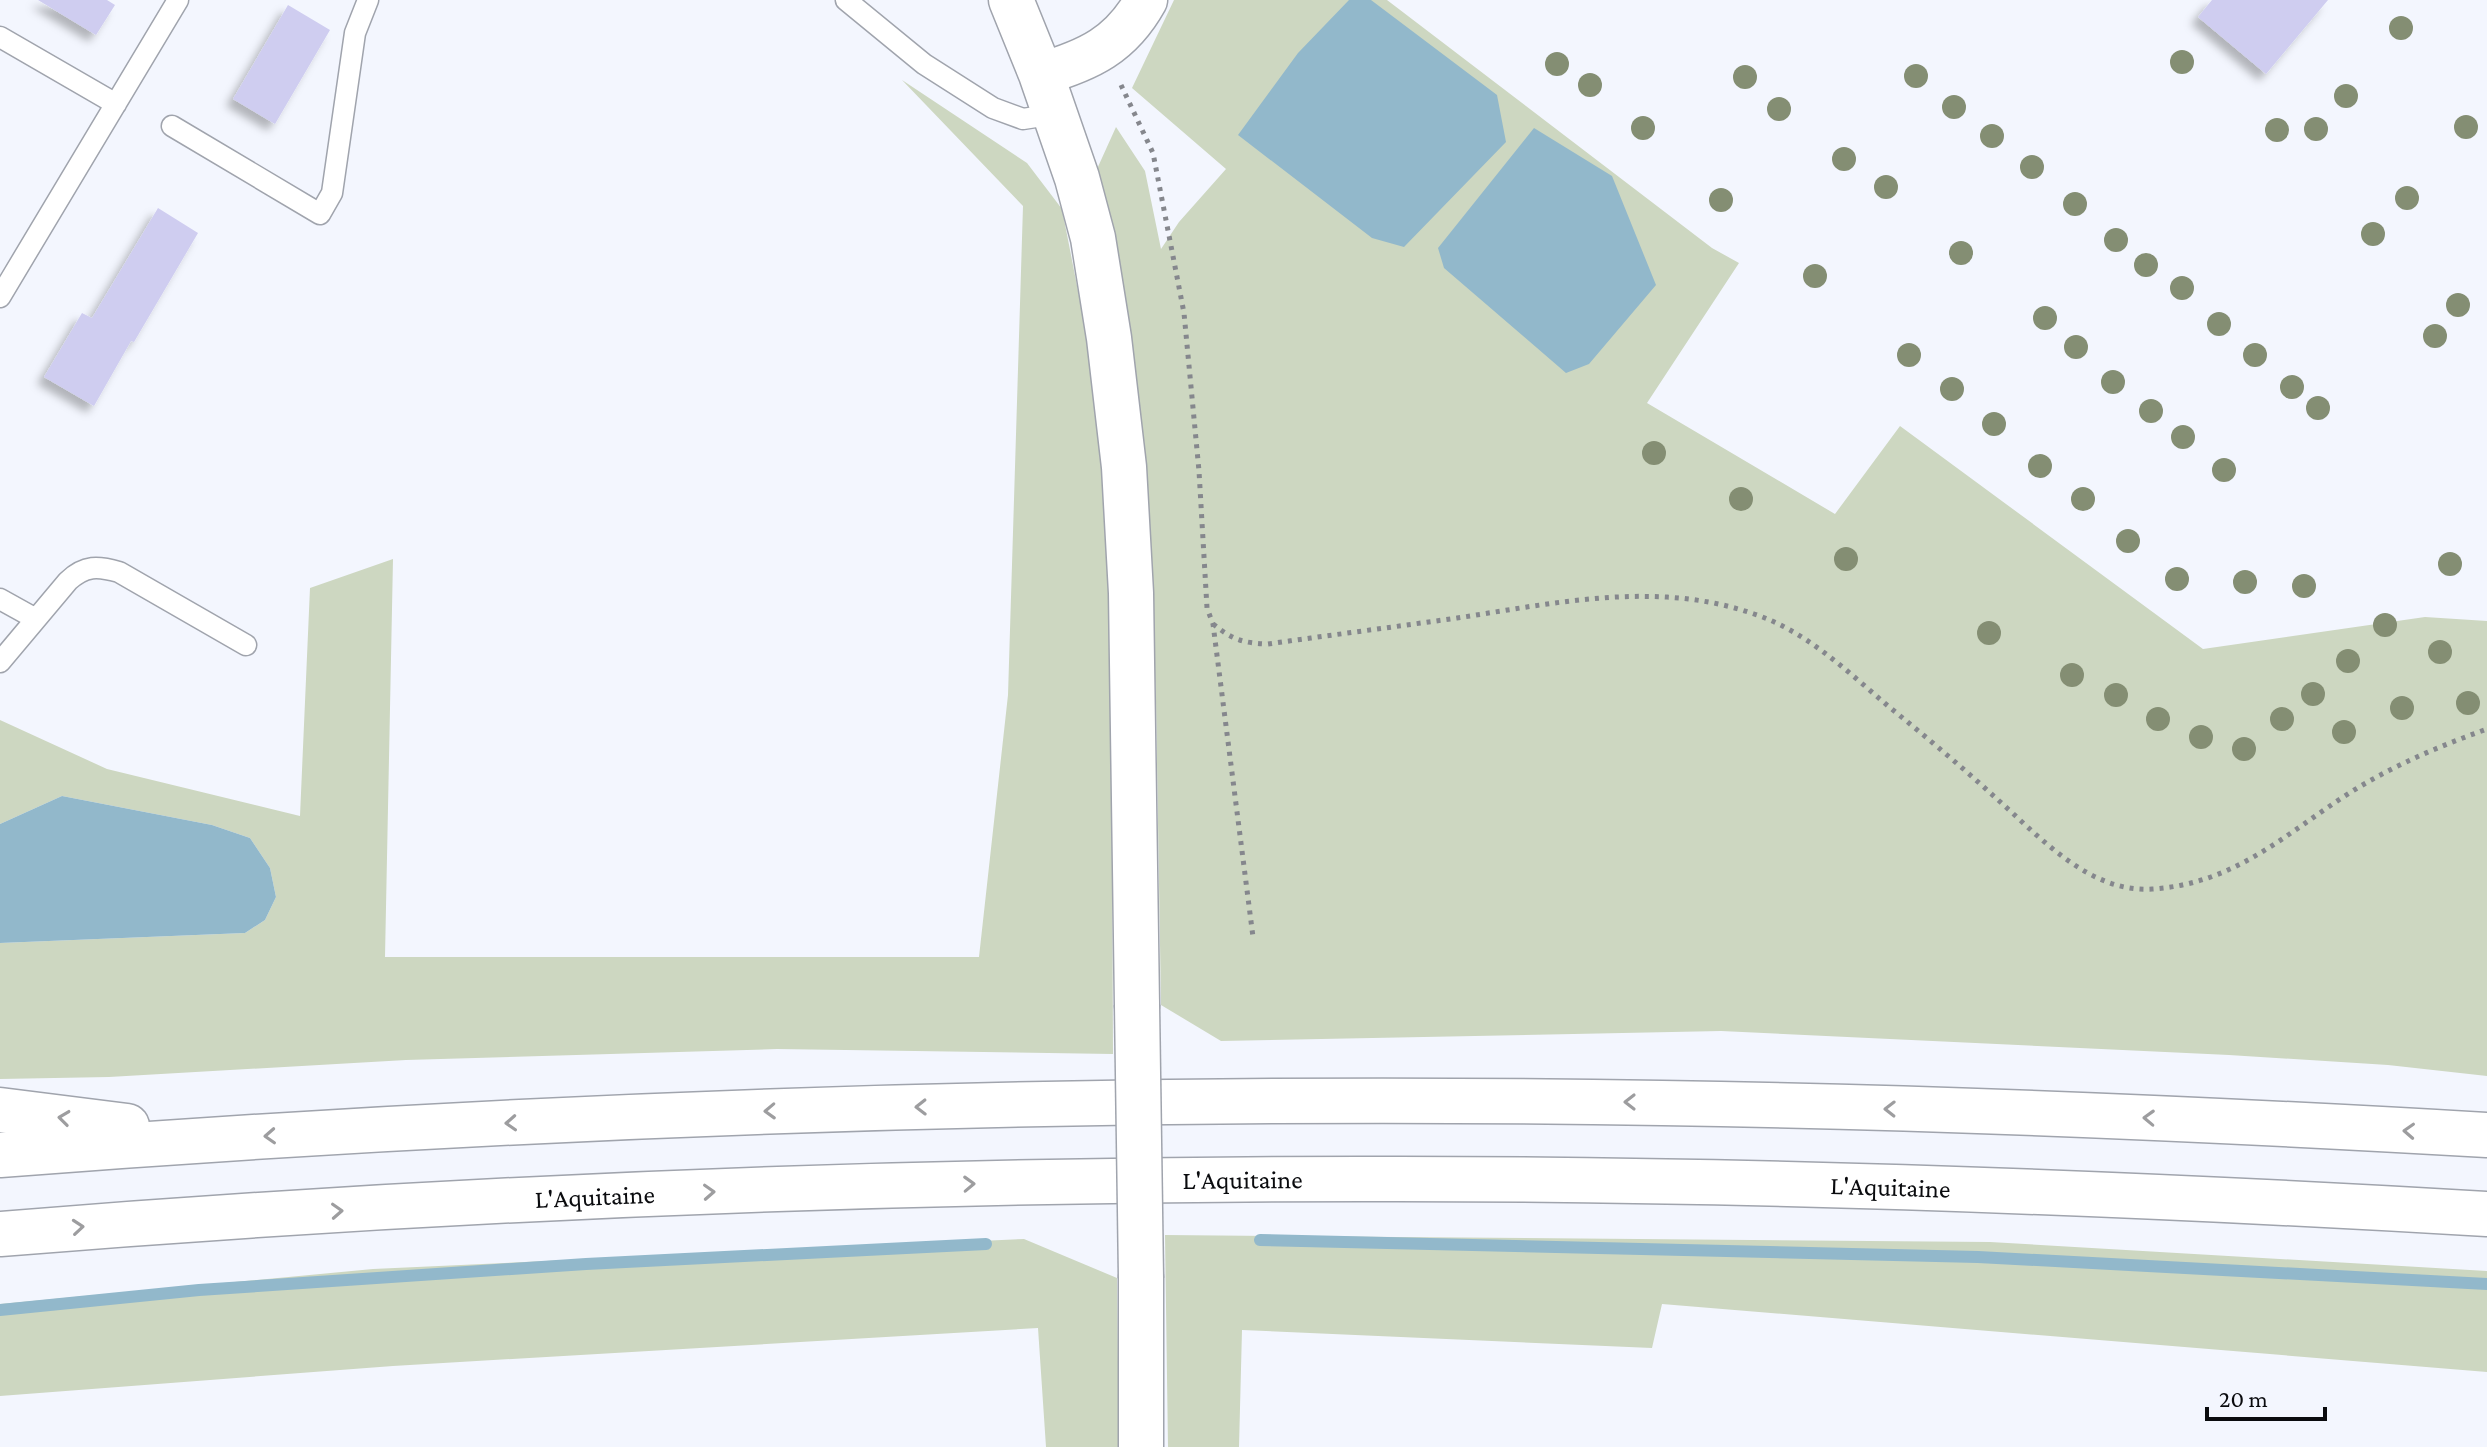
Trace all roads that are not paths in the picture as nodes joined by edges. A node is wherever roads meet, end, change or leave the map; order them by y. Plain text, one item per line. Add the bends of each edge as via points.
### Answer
1 (178, 0) edge
2 (368, 0) edge
3 (846, 0) edge
4 (1011, 0) edge
5 (1146, 0) edge
6 (0, 37) edge
7 (1041, 74) junction
8 (116, 104) junction
9 (1055, 114) junction
10 (172, 126) dead end
11 (0, 297) edge
12 (0, 599) edge
13 (36, 619) junction
14 (246, 645) dead end
15 (0, 662) edge
16 (0, 1110) edge
17 (2487, 1135) edge
18 (225, 1139) junction
19 (0, 1155) edge
20 (2487, 1214) edge
21 (0, 1234) edge
22 (1141, 1447) edge

1 - 8 lane
2 - 10 lane via 355,33 332,193 320,214
3 - 9 lane via 924,64 993,108 1023,119
4 - 7 main road
5 - 7 street via 1124,33 1104,48
6 - 8 lane
7 - 9 main road
8 - 11 lane
9 - 22 main road, bridge via 1093,238 1124,467 1131,593
12 - 13 lane
13 - 14 lane via 75,574 99,566 119,572
13 - 15 lane
18 -> 16 main road
17 -> 18 main road via 1967,1111 1360,1101 768,1111
18 - 19 main road
21 -> 20 main road, L'Aquitaine via 756,1190 1331,1179 1964,1188

